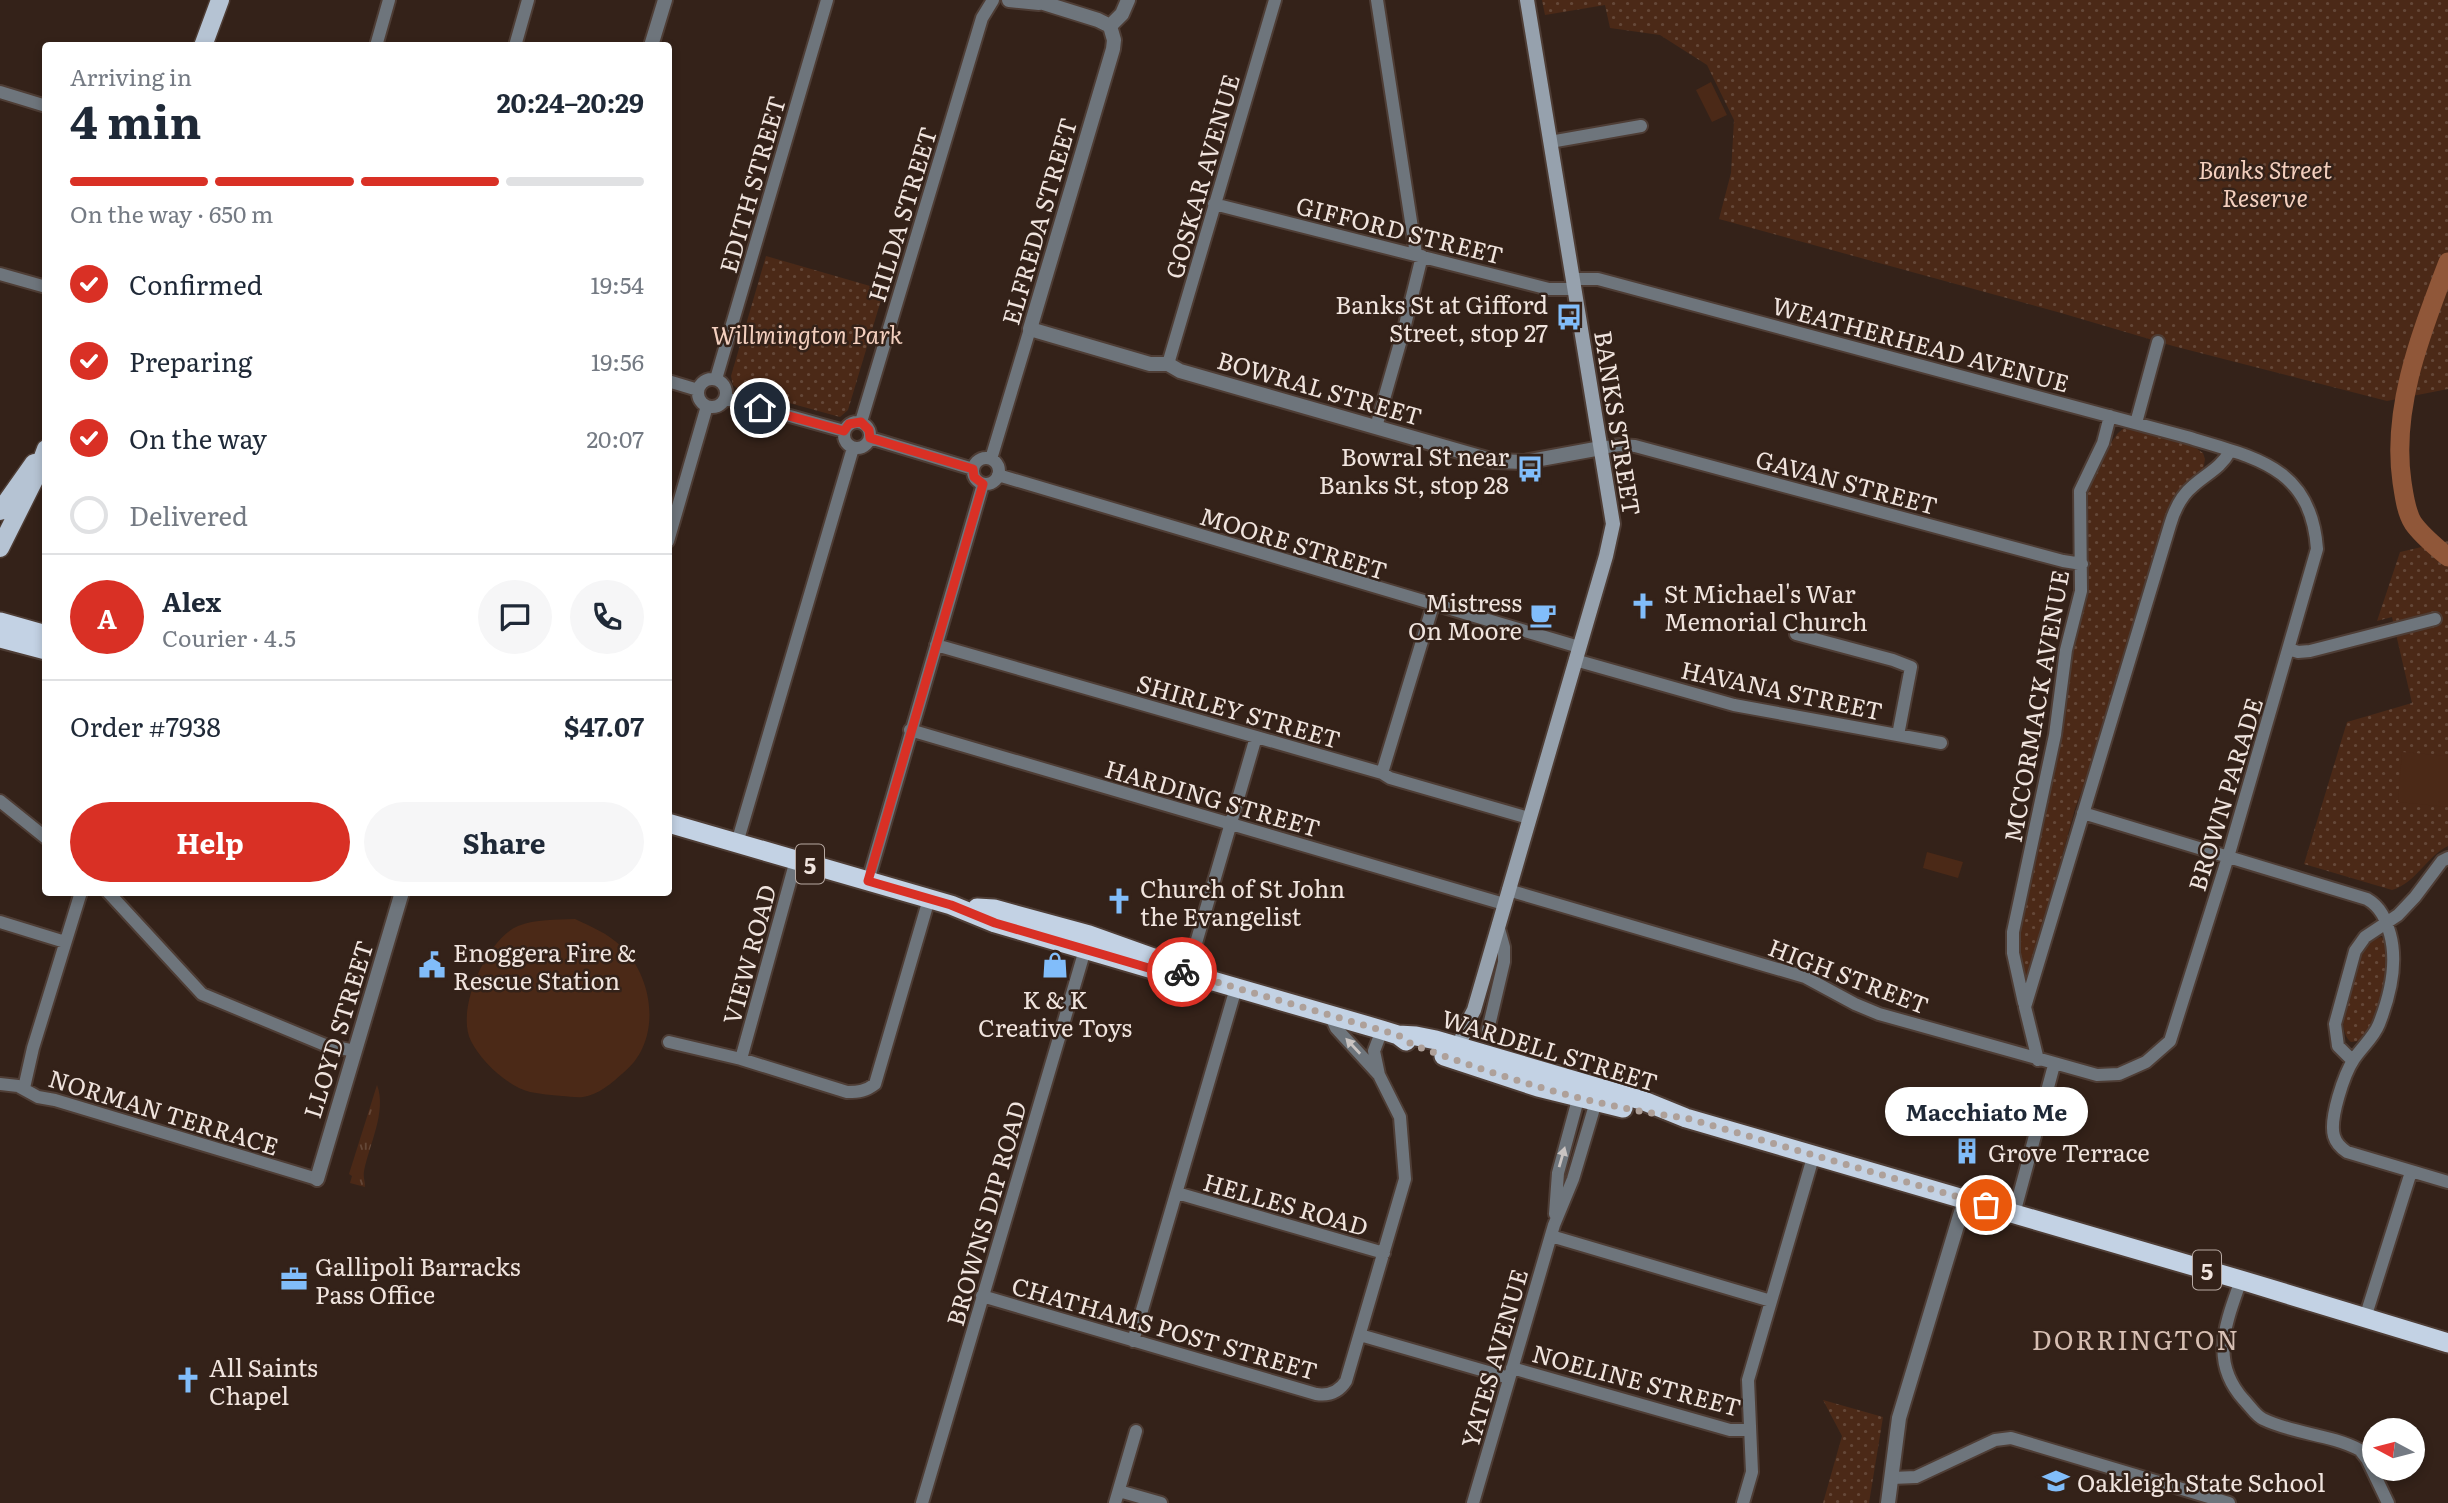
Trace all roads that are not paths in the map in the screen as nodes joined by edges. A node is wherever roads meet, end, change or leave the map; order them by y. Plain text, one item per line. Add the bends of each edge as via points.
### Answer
1 (220, 0) edge
2 (389, 0) edge
3 (528, 0) edge
4 (665, 0) edge
5 (827, 0) edge
6 (982, 0) edge
7 (993, 0) edge
8 (1009, 0) edge
9 (1128, 0) edge
10 (1275, 0) edge
11 (1377, 0) edge
12 (1527, 0) edge
13 (1036, 2) edge
14 (982, 18) junction
15 (1110, 26) junction
16 (204, 42) edge
17 (377, 42) edge
18 (517, 42) edge
19 (653, 42) edge
20 (0, 92) edge
21 (42, 105) edge
22 (1641, 126) dead end
23 (1550, 142) junction
24 (1214, 204) junction
25 (1419, 255) junction
26 (0, 274) edge
27 (1574, 284) junction
28 (42, 287) edge
29 (1030, 329) junction
30 (2158, 342) dead end
31 (1168, 363) junction
32 (716, 379) junction
33 (672, 382) edge
34 (698, 390) junction
35 (726, 398) junction
36 (707, 406) junction
37 (2110, 416) junction
38 (861, 422) junction
39 (2136, 423) junction
40 (1376, 427) junction
41 (844, 431) junction
42 (870, 438) junction
43 (853, 448) junction
44 (1601, 448) junction
45 (2230, 451) junction
46 (42, 453) edge
47 (42, 457) edge
48 (991, 459) junction
49 (2255, 459) joint
50 (973, 469) junction
51 (998, 475) junction
52 (983, 484) junction
53 (0, 511) edge
54 (672, 527) edge
55 (0, 548) edge
56 (2082, 564) junction
57 (1433, 605) junction
58 (2435, 619) dead end
59 (0, 622) edge
60 (42, 634) edge
61 (1796, 634) dead end
62 (0, 638) edge
63 (936, 645) junction
64 (42, 649) edge
65 (2289, 649) junction
66 (1577, 654) junction
67 (911, 730) junction
68 (1898, 735) junction
69 (1256, 737) junction
70 (1941, 743) dead end
71 (1382, 773) junction
72 (0, 801) edge
73 (2083, 813) junction
74 (1529, 818) junction
75 (672, 824) edge
76 (1232, 824) junction
77 (42, 835) edge
78 (737, 842) junction
79 (2228, 857) junction
80 (2448, 858) edge
81 (796, 860) junction
82 (868, 881) junction
83 (80, 896) edge
84 (112, 896) edge
85 (401, 896) edge
86 (1506, 897) junction
87 (929, 899) junction
88 (0, 922) edge
89 (2386, 923) junction
90 (1498, 925) junction
91 (65, 942) junction
92 (1087, 942) junction
93 (1184, 973) junction
94 (1236, 988) junction
95 (2025, 1007) junction
96 (1330, 1015) junction
97 (1488, 1030) dead end
98 (1390, 1033) junction
99 (669, 1042) dead end
100 (355, 1051) junction
101 (1461, 1055) junction
102 (741, 1059) junction
103 (2038, 1060) junction
104 (2353, 1060) junction
105 (2054, 1065) junction
106 (1379, 1075) junction
107 (0, 1084) edge
108 (24, 1088) junction
109 (1589, 1094) junction
110 (1814, 1154) junction
111 (2411, 1172) junction
112 (317, 1179) joint
113 (2448, 1182) edge
114 (1177, 1193) junction
115 (1965, 1199) junction
116 (2014, 1214) junction
117 (1553, 1231) junction
118 (1384, 1253) junction
119 (2241, 1280) junction
120 (982, 1296) junction
121 (1771, 1301) junction
122 (2365, 1318) junction
123 (1360, 1335) junction
124 (1133, 1341) junction
125 (2448, 1343) edge
126 (1511, 1373) junction
127 (1750, 1430) junction
128 (1136, 1431) dead end
129 (1892, 1478) junction
130 (1117, 1497) edge
131 (1473, 1501) edge
132 (922, 1503) edge
133 (1161, 1503) edge
134 (1487, 1503) edge
135 (1744, 1503) edge
136 (1888, 1503) edge
137 (2229, 1503) edge
138 (2388, 1503) edge

1 - 16 main road
2 - 17 street
3 - 18 street
4 - 19 street
5 - 32 street, EDITH STREET
6 - 14 street, HILDA STREET
7 - 14 street, HILDA STREET
8 - 13 street
9 - 15 street
10 - 24 street, GOSKAR AVENUE
11 - 25 street
12 - 23 main road, BANKS STREET
13 - 15 street
14 - 38 street, HILDA STREET
15 - 29 street, ELFREDA STREET via 1113,49
20 - 21 street
22 - 23 street
23 - 27 main road, BANKS STREET
24 - 25 street, GIFFORD STREET
24 - 31 street, GOSKAR AVENUE
25 - 27 street, GIFFORD STREET via 1549,289
25 - 40 street
26 - 28 street
27 - 37 street, WEATHERHEAD AVENUE via 1598,279
27 - 44 main road, BANKS STREET
29 - 31 street, BOWRAL STREET via 1150,364
29 - 48 street, ELFREDA STREET
30 - 39 street
31 - 40 street, BOWRAL STREET via 1180,371
32 - 34 street via 705,381
32 - 35 street via 723,384
33 - 34 street
34 - 36 street
35 - 36 street via 720,405
35 - 41 street
36 - 54 street
37 - 39 street, WEATHERHEAD AVENUE
37 - 56 street, MCCORMACK AVENUE via 2103,443 2080,491
38 - 41 street via 849,424
38 - 42 street
39 - 45 street, WEATHERHEAD AVENUE
40 - 44 street, BOWRAL STREET via 1509,463
41 - 43 street via 846,443
42 - 43 street
42 - 50 street
43 - 78 street
44 - 56 street, GAVAN STREET via 1635,446
44 - 66 main road, BANKS STREET via 1612,530
45 - 49 street, WEATHERHEAD AVENUE
45 - 73 street via 2223,463 2192,486 2173,516
46 - 53 main road
47 - 55 main road
48 - 50 street via 980,459
48 - 51 street
49 - 65 street, BROWN PARADE via 2293,482 2314,520 2317,549
50 - 52 street via 974,477
51 - 52 street
51 - 57 street, MOORE STREET
52 - 63 street
56 - 95 street, MCCORMACK AVENUE via 2056,735 2013,932
57 - 66 street, MOORE STREET
57 - 71 street
58 - 65 street via 2310,651
59 - 60 highway
61 - 68 street via 1910,667
62 - 64 highway
63 - 67 street
63 - 69 street, SHIRLEY STREET
65 - 79 street, BROWN PARADE
66 - 68 street, HAVANA STREET via 1734,705
66 - 74 main road, BANKS STREET
67 - 76 street, HARDING STREET
67 - 82 street
68 - 70 street, HAVANA STREET
69 - 71 street, SHIRLEY STREET
69 - 76 street
71 - 74 street, SHIRLEY STREET
72 - 77 street
73 - 79 street
73 - 95 street
74 - 86 main road, BANKS STREET
75 - 78 highway, WARDELL STREET / 5
76 - 86 street, HARDING STREET
76 - 93 street
78 - 81 highway, WARDELL STREET / 5
79 - 89 street via 2367,900 2376,905
79 - 105 street, BROWN PARADE via 2170,1041 2146,1062 2119,1073 2097,1076
80 - 89 street
81 - 82 highway, WARDELL STREET / 5
81 - 102 street, VIEW ROAD
82 - 87 highway, WARDELL STREET / 5
83 - 91 street
84 - 100 street via 202,993 325,1045
85 - 100 street, LLOYD STREET
86 - 90 main road, BANKS STREET
86 - 103 street, HIGH STREET via 1805,977 1879,1014
87 - 92 highway, WARDELL STREET / 5 via 995,909
87 - 102 street via 875,1084 847,1092
88 - 91 street
89 - 104 street via 2394,953 2392,975 2378,1027
89 - 104 street via 2365,937 2355,951 2336,1014 2337,1044
90 - 97 street, BANKS STREET via 1504,962
90 - 101 main road, BANKS STREET
91 - 108 street
92 - 93 highway, WARDELL STREET / 5 via 1152,969
92 - 120 street, BROWNS DIP ROAD
93 - 94 highway, WARDELL STREET / 5
94 - 96 highway, WARDELL STREET / 5
94 - 114 street
95 - 103 street, MCCORMACK AVENUE
96 - 98 highway, WARDELL STREET / 5
106 -> 96 street via 1336,1028
98 - 101 highway, WARDELL STREET / 5 via 1416,1035
98 - 106 street via 1374,1047
99 - 102 street
100 - 112 street, LLOYD STREET
101 - 109 highway, WARDELL STREET / 5
103 - 105 street, HIGH STREET
104 - 111 street via 2334,1115 2335,1140 2347,1152
105 - 116 street
106 - 118 street via 1400,1116 1406,1174
107 - 108 street, NORMAN TERRACE
108 - 112 street, NORMAN TERRACE via 38,1097
109 - 110 highway, WARDELL STREET / 5 via 1641,1113 1686,1118
109 - 117 street, YATES AVENUE via 1573,1179
117 -> 109 street, YATES AVENUE via 1556,1182
110 - 115 highway, WARDELL STREET / 5
110 - 121 street
111 - 113 street
111 - 122 street
114 - 118 street, HELLES ROAD
114 - 124 street
115 - 116 highway, WARDELL STREET / 5
115 - 129 street via 1899,1418
116 - 119 highway, WARDELL STREET / 5
117 - 121 street
117 - 126 street, YATES AVENUE
118 - 123 street
119 - 122 highway, WARDELL STREET / 5
119 - 138 street via 2222,1340 2228,1374 2240,1396 2261,1419 2360,1450
120 - 124 street, CHATHAMS POST STREET
120 - 132 street, BROWNS DIP ROAD
121 - 127 street via 1748,1380
122 - 125 highway, WARDELL STREET / 5
123 - 124 street, CHATHAMS POST STREET via 1346,1381 1326,1395
123 - 126 street, NOELINE STREET
126 - 127 street, NOELINE STREET via 1730,1430
126 - 131 street, YATES AVENUE
127 - 135 street via 1752,1472
128 - 130 street
129 - 136 street
129 - 137 street via 1916,1478 1995,1440 2011,1438
130 - 133 street
131 - 134 street

